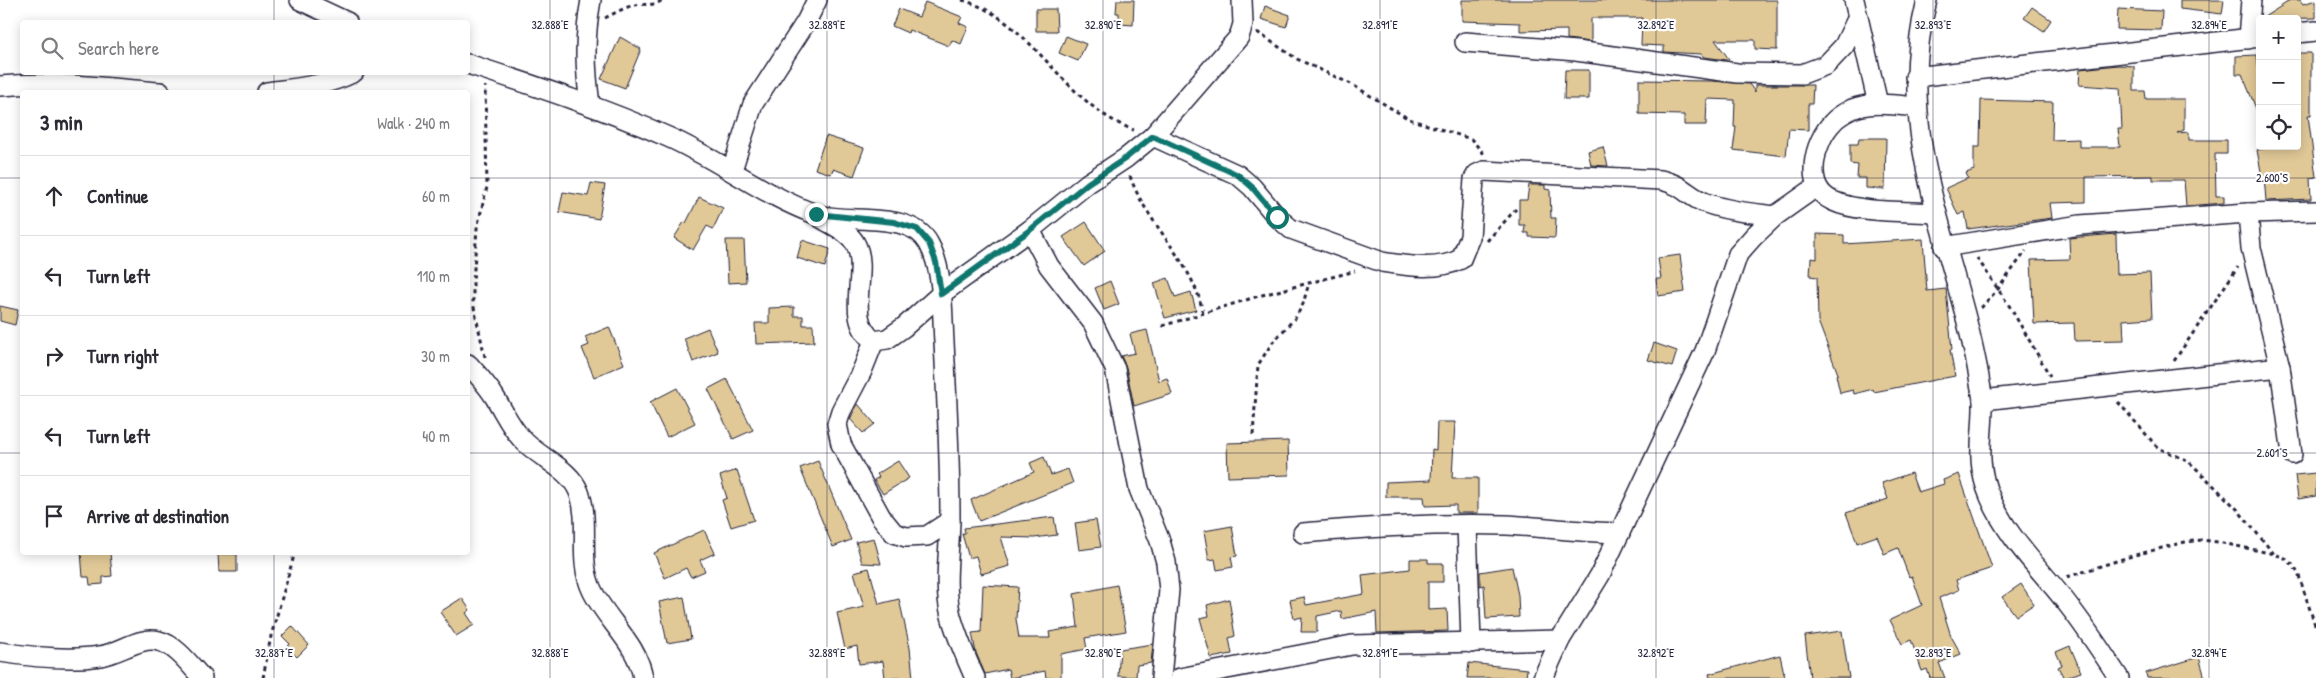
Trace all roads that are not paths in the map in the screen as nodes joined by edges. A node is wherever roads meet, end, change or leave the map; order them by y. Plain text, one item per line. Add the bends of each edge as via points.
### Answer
1 (300, 0) edge
2 (592, 0) edge
3 (817, 0) edge
4 (1242, 0) edge
5 (1927, 0) edge
6 (2251, 0) edge
7 (1856, 8) edge
8 (343, 20) edge
9 (2316, 31) edge
10 (2301, 33) edge
11 (2254, 38) edge
12 (1465, 42) dead end
13 (476, 67) edge
14 (348, 75) edge
15 (1915, 76) junction
16 (0, 86) edge
17 (136, 90) edge
18 (278, 90) edge
19 (1878, 104) junction
20 (590, 105) junction
21 (1916, 107) junction
22 (1153, 136) junction
23 (732, 170) junction
24 (1816, 187) junction
25 (2316, 211) edge
26 (2248, 213) junction
27 (816, 214) junction
28 (1935, 214) junction
29 (1775, 216) junction
30 (1030, 230) junction
31 (1944, 247) junction
32 (941, 294) junction
33 (874, 341) junction
34 (476, 362) edge
35 (2280, 367) junction
36 (1983, 400) junction
37 (2292, 454) dead end
38 (950, 521) junction
39 (1467, 525) junction
40 (1303, 533) dead end
41 (1620, 533) junction
42 (1560, 640) junction
43 (1471, 643) junction
44 (0, 652) edge
45 (202, 678) edge
46 (643, 678) edge
47 (975, 678) edge
48 (1161, 678) edge
49 (1180, 678) edge
50 (1543, 678) edge
51 (2119, 678) edge

1 - 8 street
2 - 20 street via 585,30
3 - 23 street via 753,104
4 - 22 street via 1243,24 1239,37
5 - 15 street
6 - 11 street
7 - 12 street via 1844,46 1826,65 1802,74 1737,73 1567,50
7 - 19 street
9 - 10 street
11 - 15 street
13 - 20 street
14 - 18 street
15 - 21 street
16 - 17 street via 63,84
19 - 21 street
19 - 24 street via 1852,109 1833,121 1818,146 1814,165
20 - 23 street via 669,137
21 - 28 street
22 - 29 street via 1238,175 1291,229 1382,262 1442,266 1461,258 1470,236 1474,178 1484,171 1674,182 1704,203
22 - 30 street
23 - 27 street via 779,198
24 - 28 street via 1831,201 1854,207
24 - 29 street
25 - 26 street
26 - 31 street via 2080,225
26 - 35 street via 2251,248
27 - 32 street via 894,222 917,229 929,243
27 - 33 street via 855,243 859,256 861,323 865,335
28 - 31 street
29 - 41 street via 1738,254 1705,352
30 - 32 street
30 - 48 street via 1049,266 1093,323 1115,369 1139,489 1166,562 1169,590
31 - 36 street via 1967,322
32 - 33 street via 887,339
32 - 38 street
33 - 38 street via 841,411 837,424 841,444 881,517 894,533 906,537 927,536
34 - 46 street via 521,438 575,484 580,494 584,561 591,588 635,655
35 - 36 street
35 - 37 street
36 - 51 street via 1979,443 1981,468 1988,494 2001,521 2069,606
38 - 47 street via 947,592 951,615
39 - 40 street via 1407,525
39 - 41 street
39 - 43 street
41 - 42 street via 1600,575
42 - 43 street
42 - 50 street
43 - 49 street via 1352,645
44 - 45 street via 27,656 99,656 119,652 148,639 161,641 174,650

